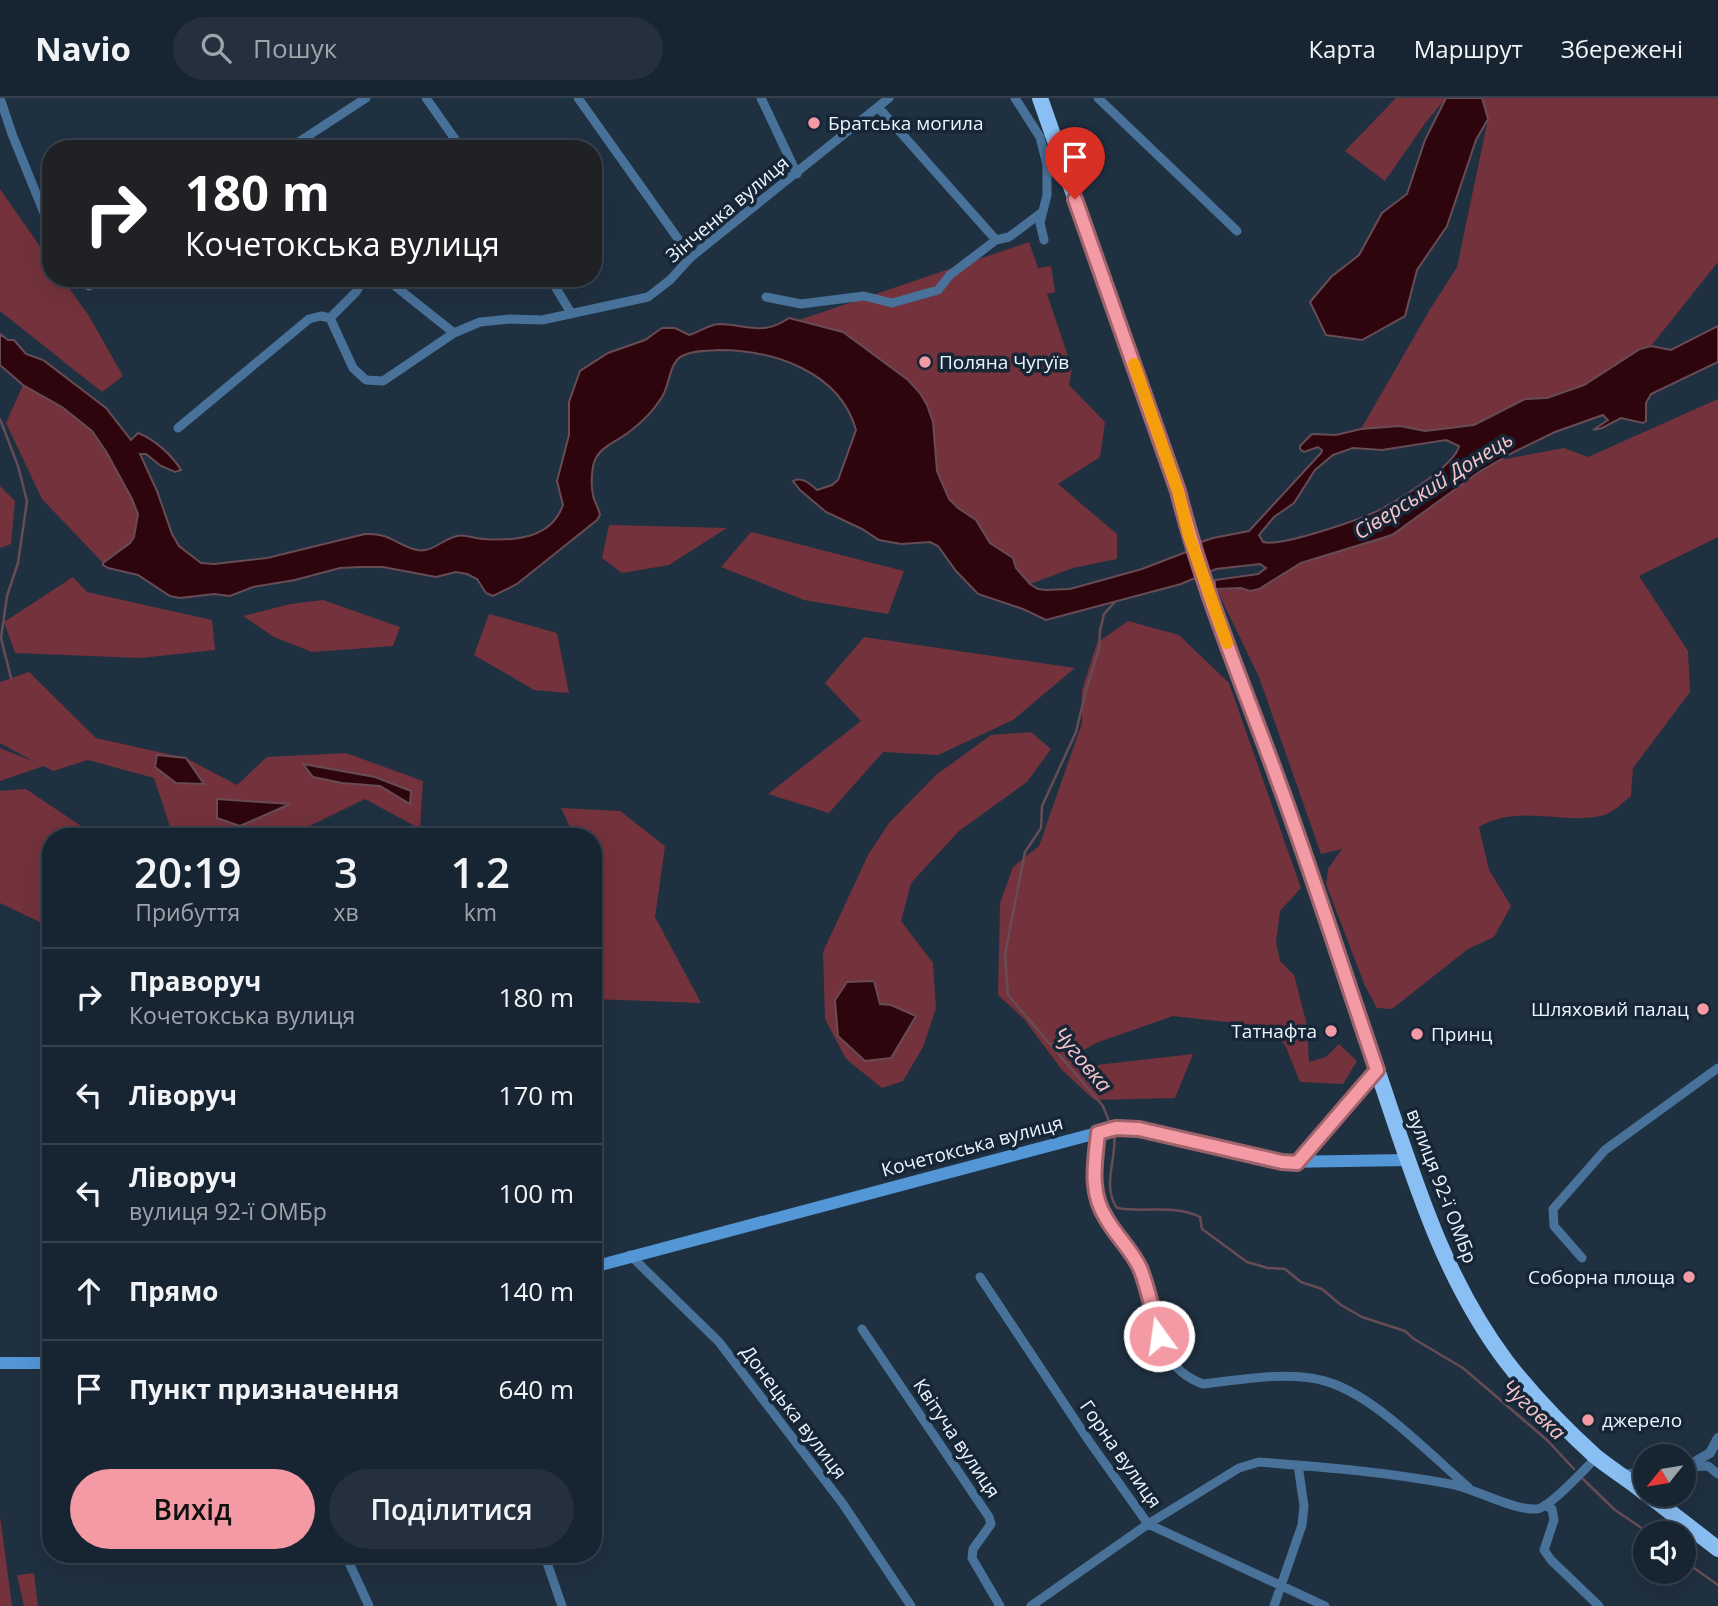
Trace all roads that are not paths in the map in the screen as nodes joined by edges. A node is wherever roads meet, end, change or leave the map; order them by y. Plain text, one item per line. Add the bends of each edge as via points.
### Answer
1 (0, 98) edge
2 (366, 98) edge
3 (426, 98) edge
4 (578, 98) edge
5 (761, 98) edge
6 (889, 98) edge
7 (1016, 98) edge
8 (1040, 98) edge
9 (1098, 98) edge
10 (878, 107) junction
11 (302, 140) edge
12 (455, 140) edge
13 (797, 174) junction
14 (42, 208) edge
15 (1041, 213) junction
16 (1237, 231) dead end
17 (996, 240) junction
18 (1044, 240) dead end
19 (691, 257) junction
20 (359, 287) edge
21 (396, 287) edge
22 (555, 287) edge
23 (766, 298) dead end
24 (571, 313) junction
25 (330, 318) junction
26 (454, 333) junction
27 (178, 428) dead end
28 (1718, 1068) edge
29 (1377, 1070) junction
30 (1108, 1130) junction
31 (1407, 1160) junction
32 (1297, 1163) junction
33 (630, 1255) junction
34 (1582, 1258) dead end
35 (602, 1264) edge
36 (980, 1277) dead end
37 (862, 1329) dead end
38 (0, 1363) edge
39 (42, 1363) edge
40 (1718, 1438) edge
41 (1597, 1457) junction
42 (1696, 1461) edge
43 (1298, 1465) junction
44 (1696, 1467) edge
45 (1633, 1474) edge
46 (1718, 1474) edge
47 (1622, 1475) junction
48 (1633, 1484) edge
49 (1469, 1488) junction
50 (1545, 1505) junction
51 (1663, 1507) edge
52 (1148, 1524) junction
53 (1718, 1549) edge
54 (349, 1563) edge
55 (547, 1563) edge
56 (1280, 1587) junction
57 (369, 1606) edge
58 (562, 1606) edge
59 (911, 1606) edge
60 (999, 1606) edge
61 (1031, 1606) edge
62 (1274, 1606) edge
63 (1325, 1606) edge
64 (1599, 1606) edge

1 - 14 street
2 - 11 street
3 - 12 street
4 - 19 street
5 - 13 street
6 - 10 street, Зінченка вулиця
7 - 15 street via 1040,137 1047,165 1047,195
8 - 29 highway, вулиця 92-ї ОМБр
9 - 16 street
10 - 13 street, Зінченка вулиця
10 - 17 street
13 - 19 street, Зінченка вулиця
15 - 17 street via 1009,237
15 - 18 street
17 - 23 street via 937,290 892,303 864,296 801,304
19 - 24 street, Зінченка вулиця via 648,297
20 - 25 street
21 - 26 street
22 - 24 street
24 - 26 street, Зінченка вулиця via 542,320 480,322
25 - 26 street, Зінченка вулиця via 354,368 366,380 383,382
25 - 27 street via 309,319
28 - 34 street via 1605,1150 1553,1209 1553,1226
29 - 31 highway, вулиця 92-ї ОМБр
29 - 32 main road
30 - 32 main road, Кочетокська вулиця via 1139,1129
30 - 33 main road, Кочетокська вулиця
30 - 49 street via 1094,1188 1097,1202 1139,1266 1163,1347 1180,1371 1203,1384 1298,1376 1339,1386 1383,1414
31 - 32 main road, Кочетокська вулиця
31 - 41 highway, вулиця 92-ї ОМБр via 1441,1251 1482,1326 1527,1386
33 - 35 main road, Кочетокська вулиця
33 - 59 street, Донецька вулиця via 719,1342 843,1504
36 - 52 street, Горна вулиця
37 - 60 street, Квітуча вулиця via 989,1517 992,1524 973,1549 972,1558
38 - 39 main road
40 - 42 street via 1710,1453
41 - 47 highway, вулиця 92-ї ОМБр
41 - 50 street
43 - 49 street
43 - 52 street via 1259,1462 1239,1468
43 - 56 street via 1302,1525
44 - 46 street via 1707,1466
45 - 47 street
47 - 48 highway, вулиця 92-ї ОМБр
49 - 50 street via 1532,1508
50 - 64 street via 1552,1509 1554,1520 1544,1550
51 - 53 highway, вулиця 92-ї ОМБр
52 - 56 street, Горна вулиця
52 - 61 street
54 - 57 street
55 - 58 street
56 - 62 street
56 - 63 street, Горна вулиця

